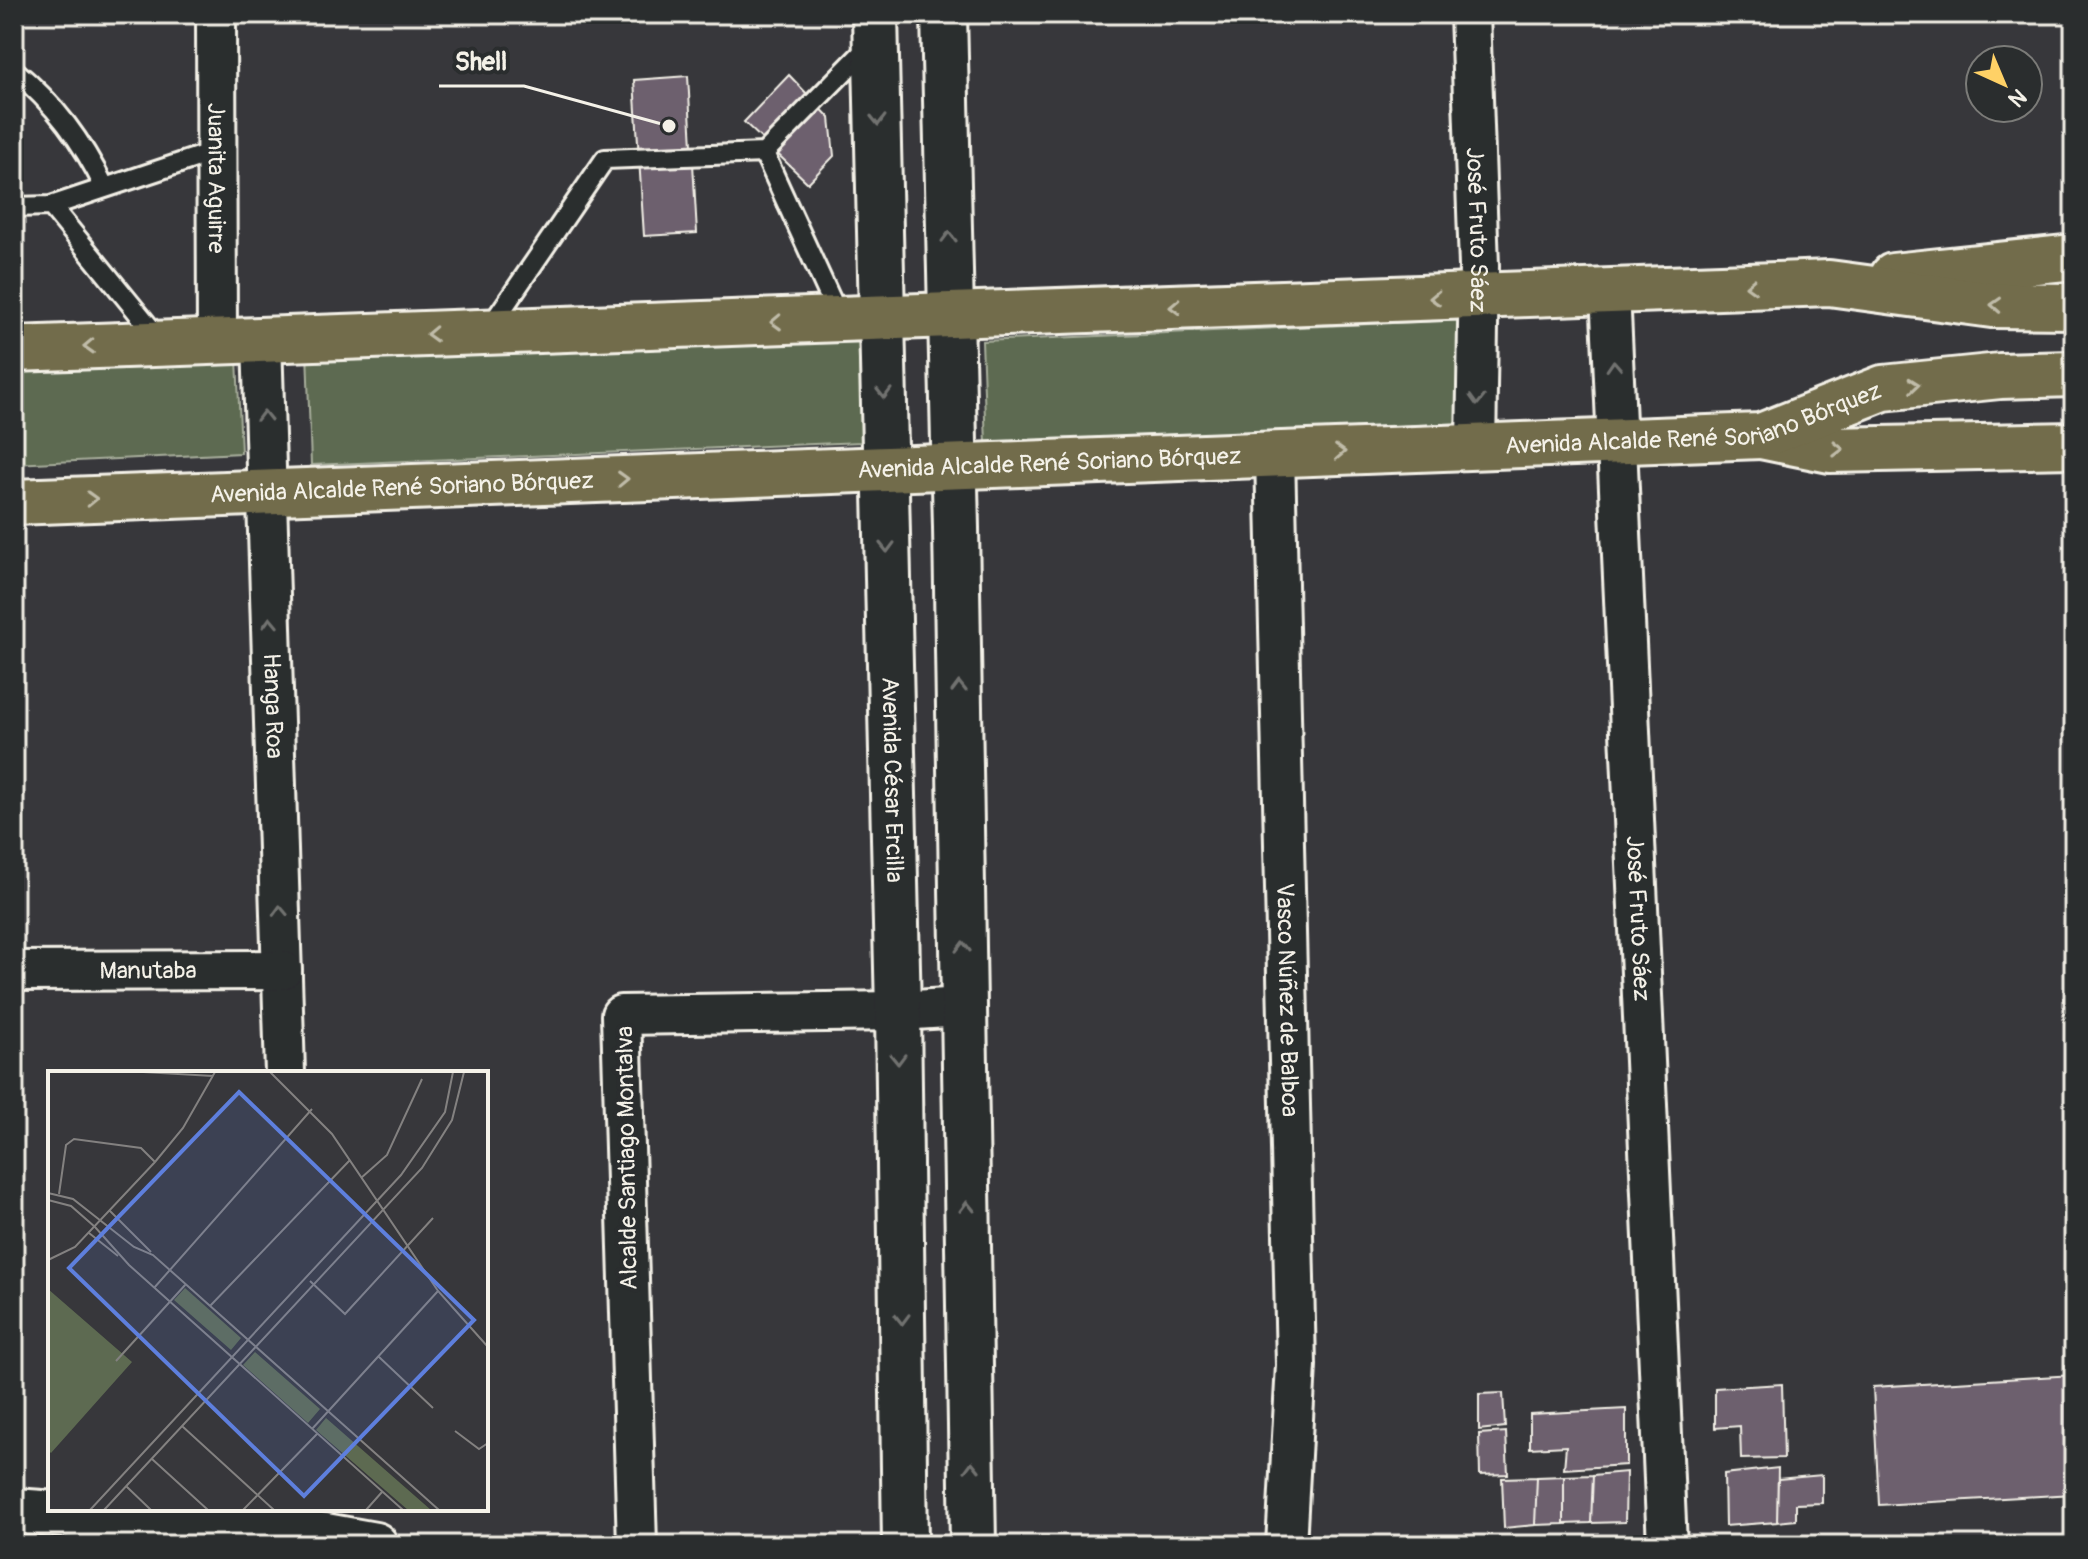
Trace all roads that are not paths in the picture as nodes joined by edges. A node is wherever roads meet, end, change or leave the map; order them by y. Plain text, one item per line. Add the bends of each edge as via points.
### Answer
1 (216, 14) edge
2 (944, 14) edge
3 (1470, 14) edge
4 (876, 27) edge
5 (14, 70) edge
6 (216, 151) junction
7 (764, 153) junction
8 (105, 188) junction
9 (51, 206) junction
10 (14, 207) edge
11 (2074, 257) edge
12 (1829, 283) junction
13 (1610, 291) junction
14 (1479, 296) junction
15 (2074, 306) edge
16 (951, 315) junction
17 (861, 318) junction
18 (487, 332) junction
19 (262, 340) junction
20 (217, 343) junction
21 (164, 344) junction
22 (14, 349) edge
23 (2074, 374) edge
24 (1761, 436) junction
25 (1618, 441) junction
26 (2074, 445) edge
27 (1476, 447) junction
28 (1275, 454) junction
29 (954, 466) junction
30 (885, 469) junction
31 (265, 492) junction
32 (14, 502) edge
33 (282, 970) junction
34 (14, 971) edge
35 (964, 1007) junction
36 (898, 1011) junction
37 (285, 1071) edge
38 (14, 1511) edge
39 (297, 1520) edge
40 (375, 1545) edge
41 (637, 1545) edge
42 (905, 1545) edge
43 (973, 1545) edge
44 (1286, 1545) edge
45 (1667, 1545) edge

1 - 6 street, Juanita Aguirre
16 -> 2 main road
3 - 14 street, José Fruto Sáez
4 - 7 lane
4 -> 17 main road, Avenida César Ercilla
5 - 8 lane via 65,119
6 - 8 lane
6 - 20 street, Juanita Aguirre
7 - 17 lane
7 - 18 lane via 605,159
8 - 9 lane
9 - 10 lane
9 - 21 lane
11 - 12 main road
12 -> 13 main road
15 -> 12 main road via 1992,305
13 - 14 main road
25 -> 13 street, José Fruto Sáez
14 -> 16 main road
14 -> 27 street, José Fruto Sáez
16 - 17 main road
16 - 29 main road
17 -> 18 main road
17 -> 30 main road, Avenida César Ercilla
18 -> 19 main road
19 - 20 main road
31 -> 19 street, Hanga Roa
20 - 21 main road
21 -> 22 main road
24 -> 23 main road, Avenida Alcalde René Soriano Bórquez via 1883,388
24 - 25 main road, Avenida Alcalde René Soriano Bórquez
24 -> 26 main road via 1830,450
25 - 27 main road, Avenida Alcalde René Soriano Bórquez
25 - 45 street, José Fruto Sáez
28 -> 27 main road, Avenida Alcalde René Soriano Bórquez
28 - 29 main road, Avenida Alcalde René Soriano Bórquez
28 - 44 street, Vasco Núñez de Balboa via 1296,1365
29 - 30 main road, Avenida Alcalde René Soriano Bórquez
35 -> 29 main road
31 -> 30 main road, Avenida Alcalde René Soriano Bórquez
30 -> 36 main road, Avenida César Ercilla
32 -> 31 main road, Avenida Alcalde René Soriano Bórquez
33 -> 31 street, Hanga Roa
33 - 34 street, Manutaba
33 - 37 street, Hanga Roa
35 - 36 street, Alcalde Santiago Montalva
43 -> 35 main road
36 - 41 street, Alcalde Santiago Montalva via 621,1015
36 -> 42 main road, Avenida César Ercilla
38 - 39 main road
39 - 40 main road

